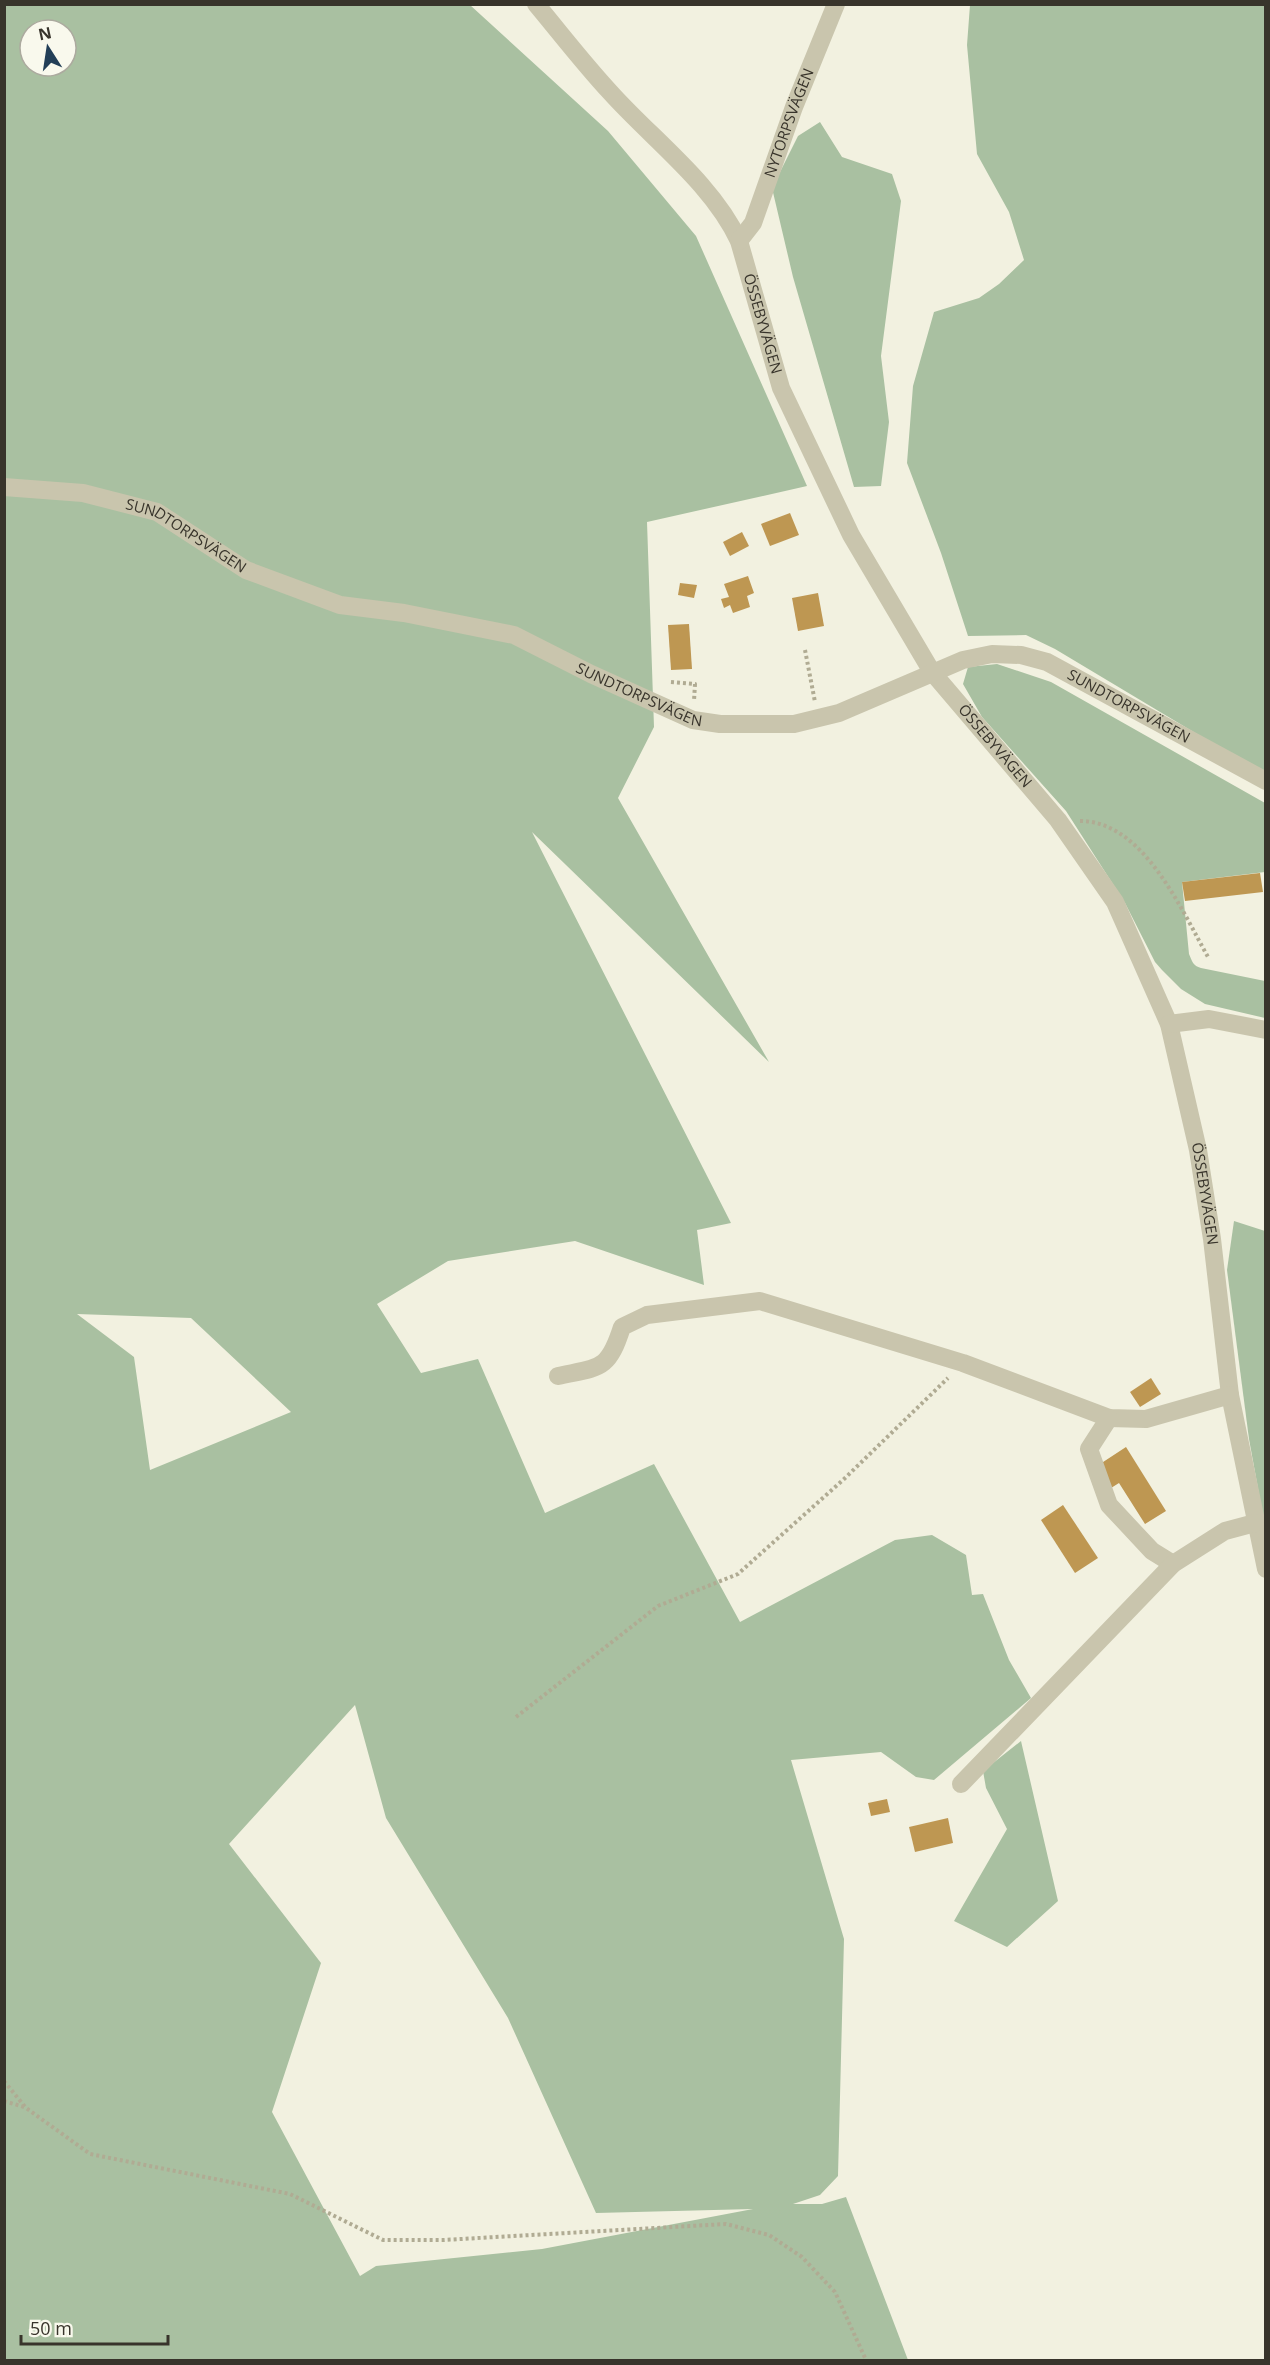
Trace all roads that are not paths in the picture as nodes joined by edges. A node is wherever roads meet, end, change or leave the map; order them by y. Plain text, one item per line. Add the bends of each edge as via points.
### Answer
1 (536, 4) edge
2 (836, 4) edge
3 (739, 241) junction
4 (4, 487) edge
5 (932, 672) junction
6 (1266, 781) edge
7 (1169, 1024) junction
8 (1266, 1030) edge
9 (558, 1376) dead end
10 (1230, 1395) junction
11 (1109, 1418) junction
12 (1255, 1523) junction
13 (1173, 1564) junction
14 (1266, 1569) edge
15 (962, 1784) dead end

1 - 3 street, ÖSSEBYVÄGEN via 610,93 692,175 732,224
2 - 3 street, NYTORPSVÄGEN via 753,223
3 - 5 street, ÖSSEBYVÄGEN via 781,388 851,535
4 - 5 street, SUNDTORPSVÄGEN via 82,493 157,512 246,570 340,605 404,613 514,636 693,720 794,724 839,713
5 - 6 street, SUNDTORPSVÄGEN via 992,654 1022,655 1047,662
5 - 7 street, ÖSSEBYVÄGEN via 1058,820 1115,902
7 - 8 street via 1209,1019
7 - 10 street, ÖSSEBYVÄGEN via 1198,1150
9 - 11 street via 598,1367 614,1352 622,1327 646,1315 760,1301 963,1363
10 - 11 street via 1146,1419
10 - 12 street, ÖSSEBYVÄGEN
11 - 13 street via 1089,1449 1110,1505 1152,1551
12 - 13 street via 1225,1531
12 - 14 street, ÖSSEBYVÄGEN
13 - 15 street

